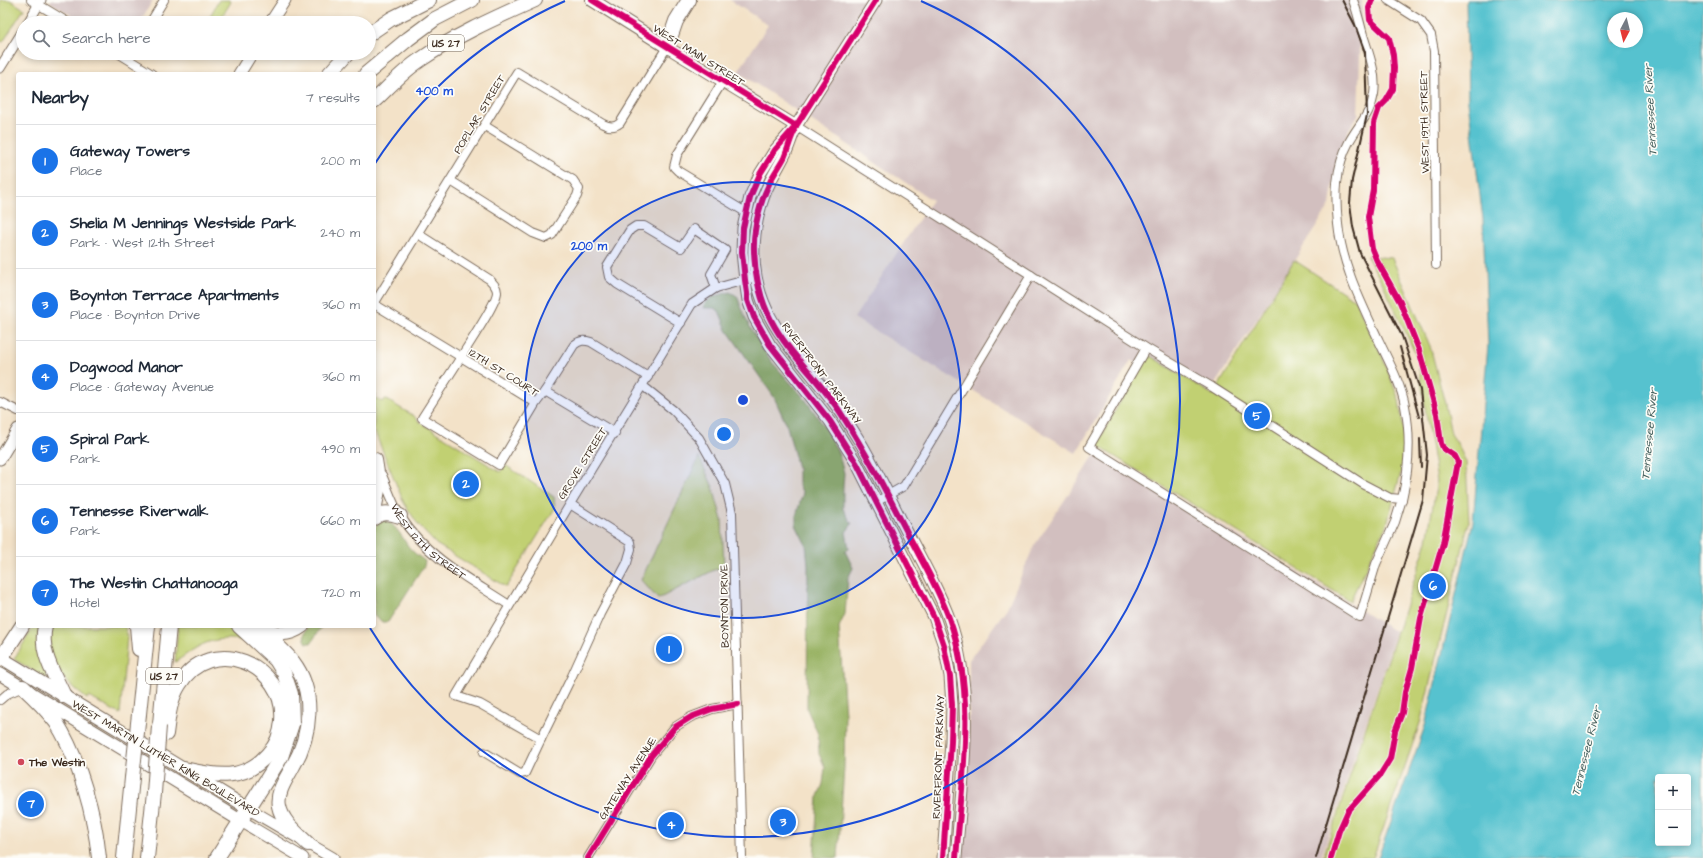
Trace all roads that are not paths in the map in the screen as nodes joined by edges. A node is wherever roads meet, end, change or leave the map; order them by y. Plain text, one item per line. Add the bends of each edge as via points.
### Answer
1 (164, 0) edge
2 (285, 0) edge
3 (430, 0) edge
4 (472, 0) edge
5 (592, 0) edge
6 (689, 0) edge
7 (876, 0) edge
8 (1353, 0) edge
9 (1388, 0) edge
10 (532, 1) edge
11 (37, 2) edge
12 (31, 16) edge
13 (58, 16) edge
14 (154, 16) edge
15 (275, 16) edge
16 (376, 29) edge
17 (16, 42) edge
18 (667, 47) junction
19 (135, 60) edge
20 (248, 60) edge
21 (342, 60) edge
22 (0, 68) edge
23 (150, 72) edge
24 (240, 72) edge
25 (331, 72) edge
26 (368, 72) edge
27 (723, 81) junction
28 (376, 99) edge
29 (484, 126) junction
30 (796, 126) junction
31 (451, 181) junction
32 (747, 213) junction
33 (418, 234) junction
34 (1436, 264) dead end
35 (1031, 275) junction
36 (757, 277) junction
37 (745, 280) junction
38 (716, 288) junction
39 (376, 301) edge
40 (376, 305) edge
41 (681, 323) junction
42 (1146, 348) junction
43 (461, 357) junction
44 (648, 377) junction
45 (643, 386) junction
46 (545, 391) junction
47 (0, 402) edge
48 (536, 403) junction
49 (16, 410) edge
50 (16, 432) edge
51 (615, 433) junction
52 (0, 459) edge
53 (376, 460) edge
54 (376, 465) edge
55 (888, 495) junction
56 (1402, 499) junction
57 (376, 501) edge
58 (876, 502) junction
59 (570, 504) junction
60 (376, 516) edge
61 (400, 516) junction
62 (509, 605) junction
63 (21, 628) edge
64 (45, 628) edge
65 (137, 628) edge
66 (148, 628) edge
67 (168, 628) edge
68 (241, 628) edge
69 (257, 628) edge
70 (264, 628) edge
71 (298, 628) edge
72 (1, 657) edge
73 (0, 674) edge
74 (23, 686) junction
75 (64, 696) junction
76 (0, 700) edge
77 (738, 704) junction
78 (139, 714) junction
79 (163, 730) junction
80 (541, 739) junction
81 (484, 752) dead end
82 (184, 769) junction
83 (249, 809) junction
84 (241, 821) junction
85 (308, 844) junction
86 (99, 858) edge
87 (124, 858) edge
88 (147, 858) edge
89 (217, 858) edge
90 (303, 858) edge
91 (333, 858) edge
92 (588, 858) edge
93 (742, 858) edge
94 (943, 858) edge
95 (956, 858) edge

1 - 14 street
2 - 15 main road
3 - 16 highway
4 - 26 highway, US 27 via 435,18
5 - 18 main road, WEST MAIN STREET
6 - 18 highway via 676,21
7 - 30 main road, RIVERFRONT PARKWAY
8 - 56 street via 1373,70 1374,93 1370,109 1349,141 1341,159 1336,181 1338,226 1343,253 1356,289 1405,405 1408,463
9 - 34 street, WEST 19TH STREET via 1421,21 1431,35 1434,51
10 - 28 highway, US 27 via 441,46 419,60
11 - 12 street
11 - 13 street
17 - 22 street
18 - 27 main road, WEST MAIN STREET
18 - 29 street, POPLAR STREET via 616,126 603,124 517,72
19 - 23 street
20 - 24 main road
21 - 25 highway
27 - 30 main road, WEST MAIN STREET
27 - 32 street via 677,155 674,167
29 - 31 street, POPLAR STREET
29 - 31 street via 573,180 579,189 577,196 552,235 546,238 533,233
30 - 32 main road, RIVERFRONT PARKWAY via 775,150 760,174 750,197
30 - 35 street
30 - 36 main road, RIVERFRONT PARKWAY via 762,201 754,249
31 - 33 street, POPLAR STREET
32 - 37 main road, RIVERFRONT PARKWAY via 743,228 742,252
33 - 39 street, POPLAR STREET
33 - 43 street via 490,279 495,285 496,297
35 - 42 street
35 - 55 street via 904,486
36 - 37 street, GROVE STREET
36 - 55 main road, RIVERFRONT PARKWAY via 762,299 783,340 838,408 863,447
37 - 38 street, GROVE STREET
37 - 58 main road, RIVERFRONT PARKWAY via 754,317 770,345 830,421 857,464
38 - 41 street, GROVE STREET via 692,304
38 - 41 street via 711,274 725,250 694,229 681,248 644,226 636,226 630,230 607,266 609,277
40 - 43 street
41 - 44 street, GROVE STREET
42 - 56 street via 1212,387 1362,484 1390,498
42 - 56 street via 1089,447 1360,616 1376,564 1395,522
43 - 48 street, 12TH ST COURT
43 - 48 street, 12TH ST COURT via 422,418 499,465
44 - 45 street, GROVE STREET
44 - 46 street via 584,340 574,345
45 - 51 street, GROVE STREET
45 - 77 street, BOYNTON DRIVE via 673,410 700,438 726,484 732,513
46 - 48 street
46 - 51 street
47 - 49 street
50 - 52 main road
51 - 59 street, GROVE STREET
53 - 61 street, WEST 12TH STREET
54 - 57 highway via 379,485
55 - 58 street
55 - 95 main road, RIVERFRONT PARKWAY via 939,593 951,625 963,675 966,704 965,737
58 - 94 main road, RIVERFRONT PARKWAY via 934,617 944,646 950,676 952,705
59 - 62 street, GROVE STREET
59 - 80 street via 630,542 631,549 627,563
60 - 61 highway via 387,512
61 - 62 street, WEST 12TH STREET via 431,552
62 - 80 street, GROVE STREET via 456,696 480,704
63 - 72 highway
64 - 75 highway via 43,639 46,656
65 - 78 highway
66 - 78 highway, US 27
67 - 79 highway, US 27
68 - 83 highway via 276,660 288,685 292,710 289,736 281,757
69 - 85 highway via 293,663 305,688 308,711 306,733 278,800 280,811 287,823
70 - 71 highway via 280,634
72 - 75 main road, WEST MARTIN LUTHER KING BOULEVARD
73 - 74 main road, WEST MARTIN LUTHER KING BOULEVARD
74 - 76 street
74 - 84 main road, WEST MARTIN LUTHER KING BOULEVARD
74 - 86 highway via 49,713 72,752 92,814
75 - 82 main road, WEST MARTIN LUTHER KING BOULEVARD
77 - 92 street, GATEWAY AVENUE via 712,709 675,727 651,756
77 - 93 street, BOYNTON DRIVE
78 - 87 highway, US 27, bridge
79 - 82 highway via 179,684 196,666 208,660 225,657 249,663 267,677 278,695 282,705 279,737 274,748 262,761 247,770 230,775 212,775
79 - 88 highway, US 27, bridge
80 - 81 street via 525,773 520,774
82 - 83 main road, WEST MARTIN LUTHER KING BOULEVARD
83 - 84 highway
83 - 85 main road, WEST MARTIN LUTHER KING BOULEVARD
84 - 89 highway
84 - 90 main road, WEST MARTIN LUTHER KING BOULEVARD
85 - 91 main road, WEST MARTIN LUTHER KING BOULEVARD

